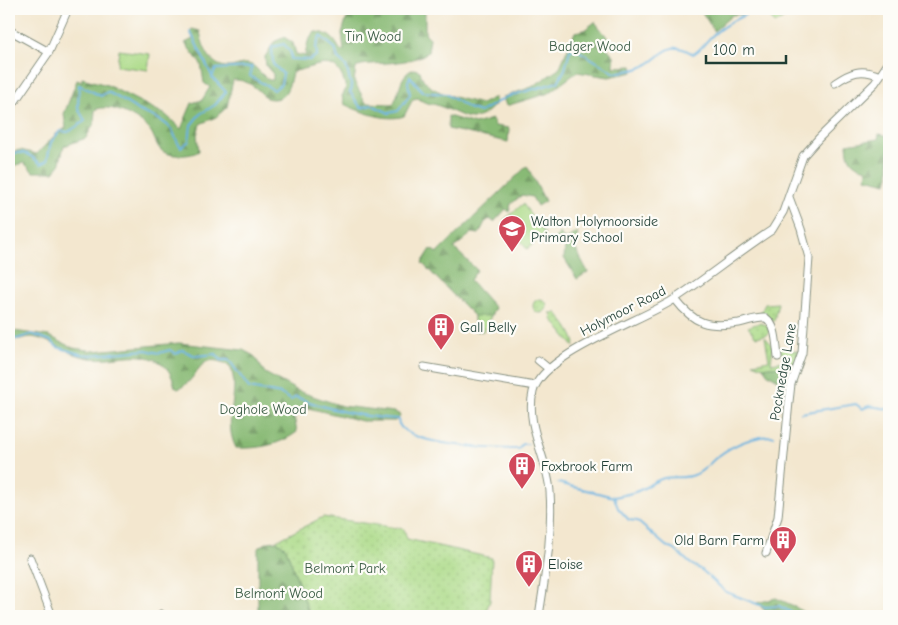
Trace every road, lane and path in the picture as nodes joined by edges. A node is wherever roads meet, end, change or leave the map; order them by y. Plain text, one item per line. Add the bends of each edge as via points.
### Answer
1 (68, 9) edge
2 (9, 30) edge
3 (48, 52) junction
4 (889, 62) edge
5 (880, 76) junction
6 (835, 83) dead end
7 (9, 110) edge
8 (788, 196) junction
9 (675, 299) junction
10 (778, 357) dead end
11 (538, 360) dead end
12 (424, 368) dead end
13 (549, 369) junction
14 (535, 386) junction
15 (766, 553) dead end
16 (30, 558) dead end
17 (52, 616) edge
18 (539, 616) edge

1 - 3 street
2 - 3 street
3 - 7 street
4 - 5 street, Holymoor Road
5 - 6 street via 868,71 852,72
5 - 8 street, Holymoor Road via 804,156
8 - 9 street, Holymoor Road via 784,212 772,230
8 - 15 street, Pocknedge Lane via 809,258 804,337 789,402 778,517
9 - 10 street via 692,318 703,323 728,324 766,318 772,322
9 - 13 street, Holymoor Road via 590,341
11 - 13 street
12 - 14 street
13 - 14 street, Holymoor Road
14 - 18 street via 531,409 533,428 548,476 551,504
16 - 17 street

